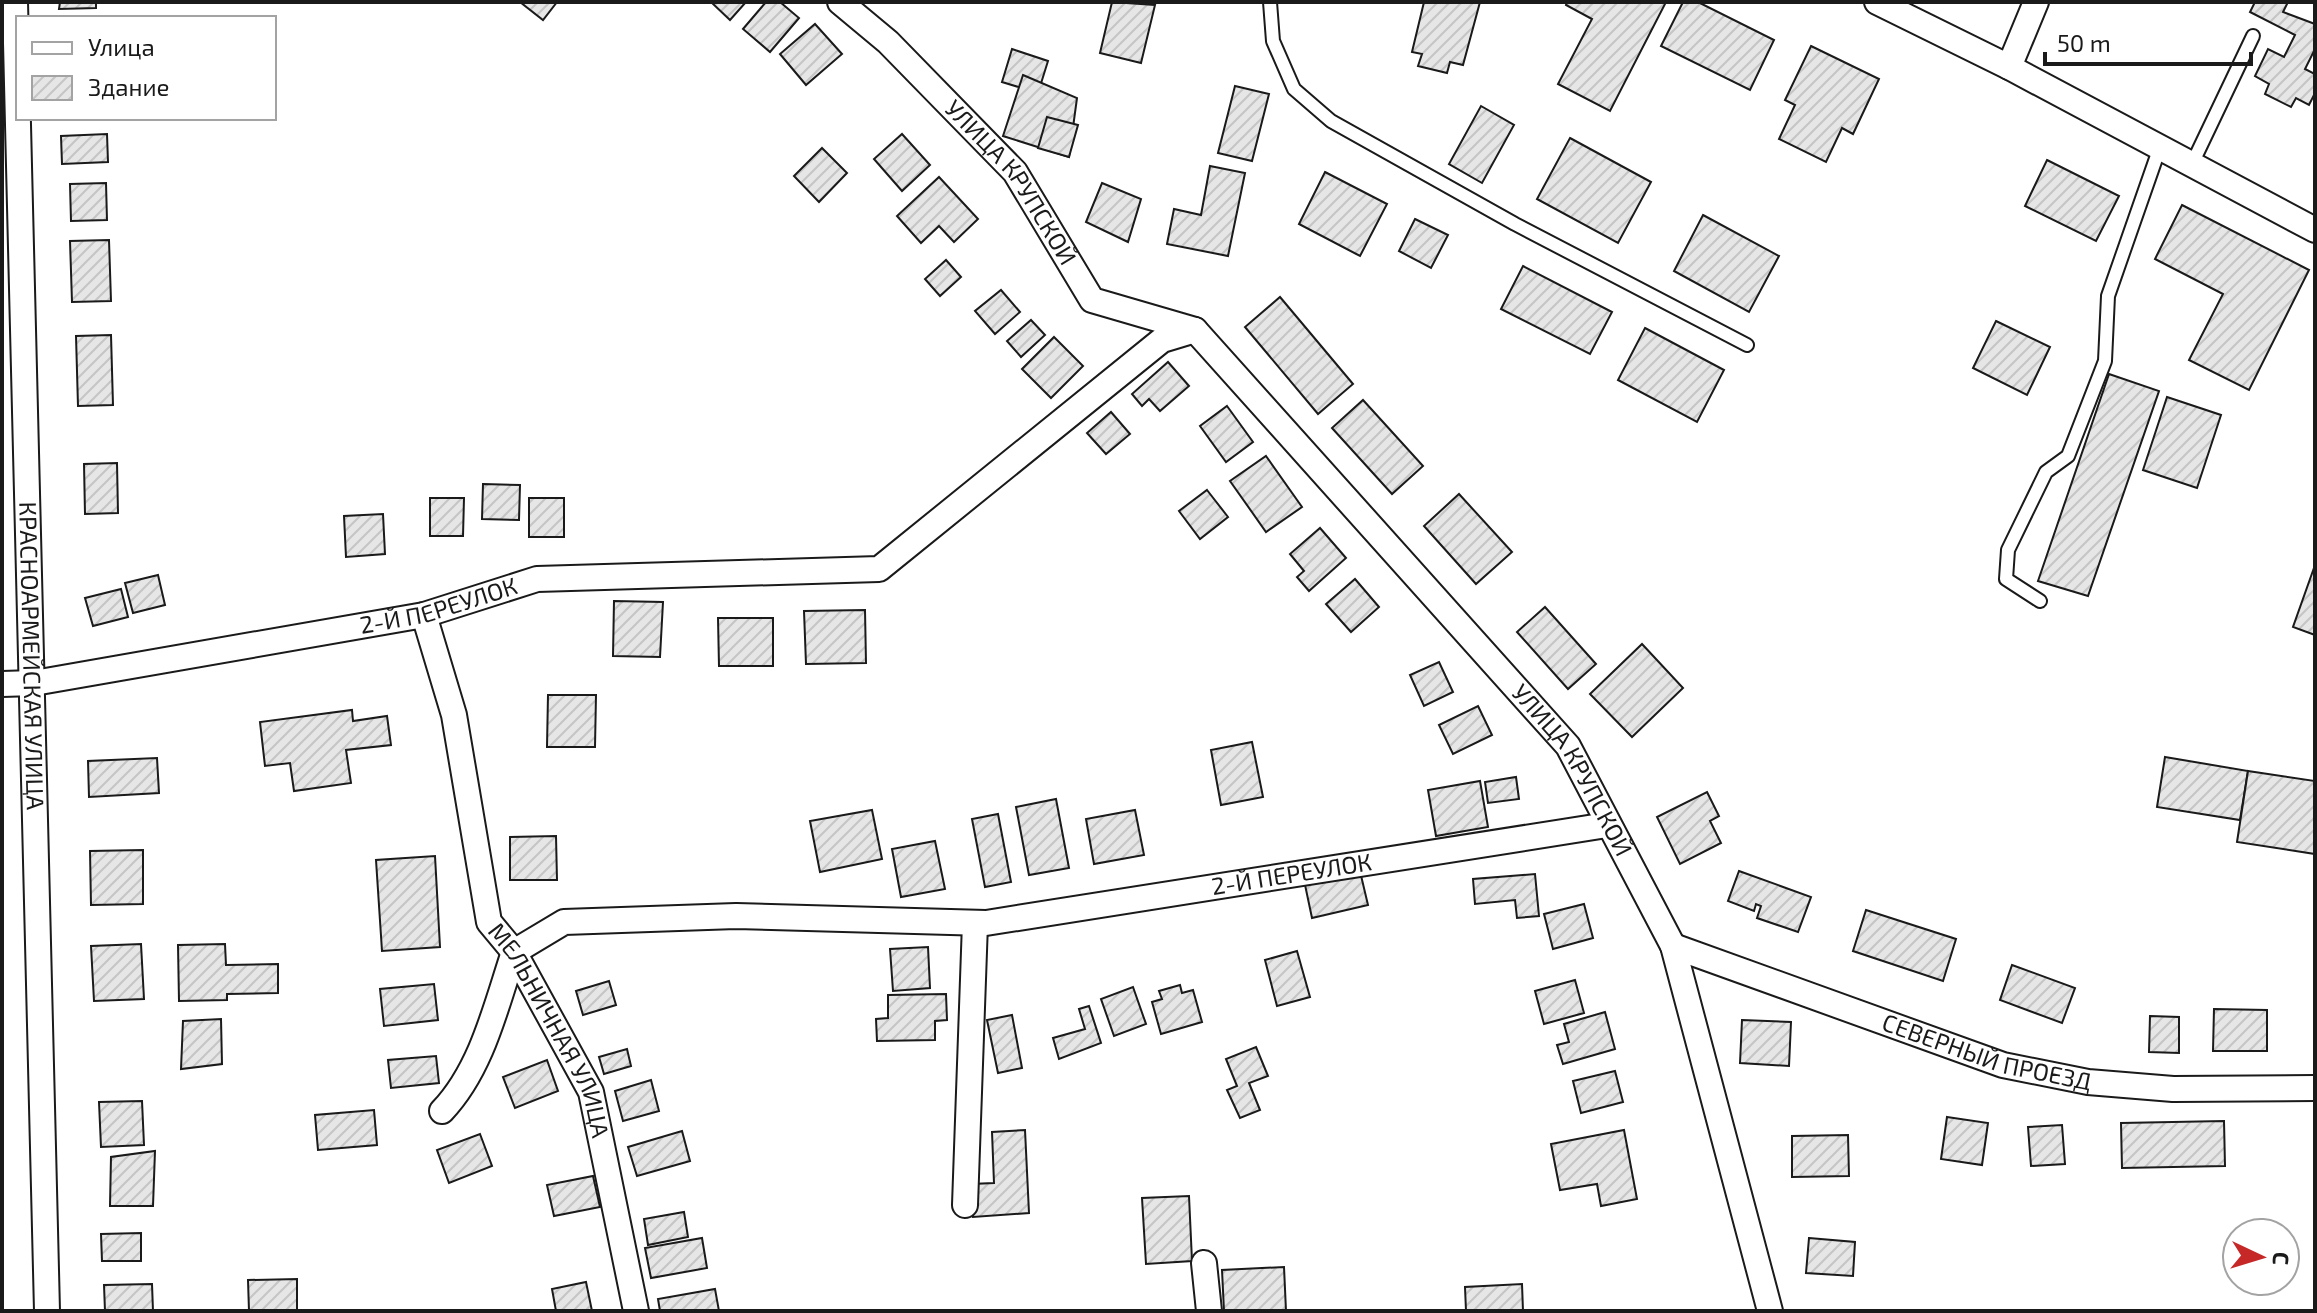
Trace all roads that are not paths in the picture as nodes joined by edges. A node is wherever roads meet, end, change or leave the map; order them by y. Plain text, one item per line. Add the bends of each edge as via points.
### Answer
1 (15, 2) edge
2 (840, 2) edge
3 (1270, 2) edge
4 (1877, 2) edge
5 (2036, 2) edge
6 (2253, 36) dead end
7 (16, 38) edge
8 (2009, 67) junction
9 (18, 120) edge
10 (2160, 147) junction
11 (2192, 164) junction
12 (2315, 230) edge
13 (1195, 330) junction
14 (1747, 345) dead end
15 (2040, 601) dead end
16 (424, 615) junction
17 (34, 683) junction
18 (2, 684) edge
19 (1607, 825) junction
20 (975, 923) junction
21 (1673, 946) junction
22 (514, 952) junction
23 (2315, 1088) edge
24 (442, 1111) dead end
25 (965, 1205) dead end
26 (1204, 1263) dead end
27 (47, 1311) edge
28 (636, 1311) edge
29 (1209, 1311) edge
30 (1770, 1311) edge

1 - 7 street, КРАСНОАРМЕЙСКАЯ УЛИЦА
2 - 13 street, УЛИЦА КРУПСКОЙ via 888,42 1015,172 1092,300
3 - 14 lane via 1273,41 1294,89 1331,121
4 - 8 street
5 - 8 street
6 - 11 lane
8 - 10 street
9 - 17 street, КРАСНОАРМЕЙСКАЯ УЛИЦА
10 - 11 street
10 - 15 lane via 2108,296 2105,361 2068,456 2046,472 2008,550 2006,579
11 - 12 street
13 - 16 street, 2-Й ПЕРЕУЛОК via 1162,340 879,569 537,579
13 - 19 street, УЛИЦА КРУПСКОЙ via 1568,746
16 - 17 street, 2-Й ПЕРЕУЛОК
16 - 22 street, МЕЛЬНИЧНАЯ УЛИЦА via 454,715 489,922
17 - 18 street, 2-Й ПЕРЕУЛОК
17 - 27 street, КРАСНОАРМЕЙСКАЯ УЛИЦА
19 - 20 street, 2-Й ПЕРЕУЛОК
19 - 21 street, УЛИЦА КРУПСКОЙ
20 - 22 street, 2-Й ПЕРЕУЛОК via 736,916 564,922
20 - 25 street
21 - 23 street, СЕВЕРНЫЙ ПРОЕЗД via 2003,1065 2088,1082 2173,1089
21 - 30 street, УЛИЦА КРУПСКОЙ
22 - 24 street via 487,1036 454,1099
22 - 28 street, МЕЛЬНИЧНАЯ УЛИЦА via 591,1092
26 - 29 street

